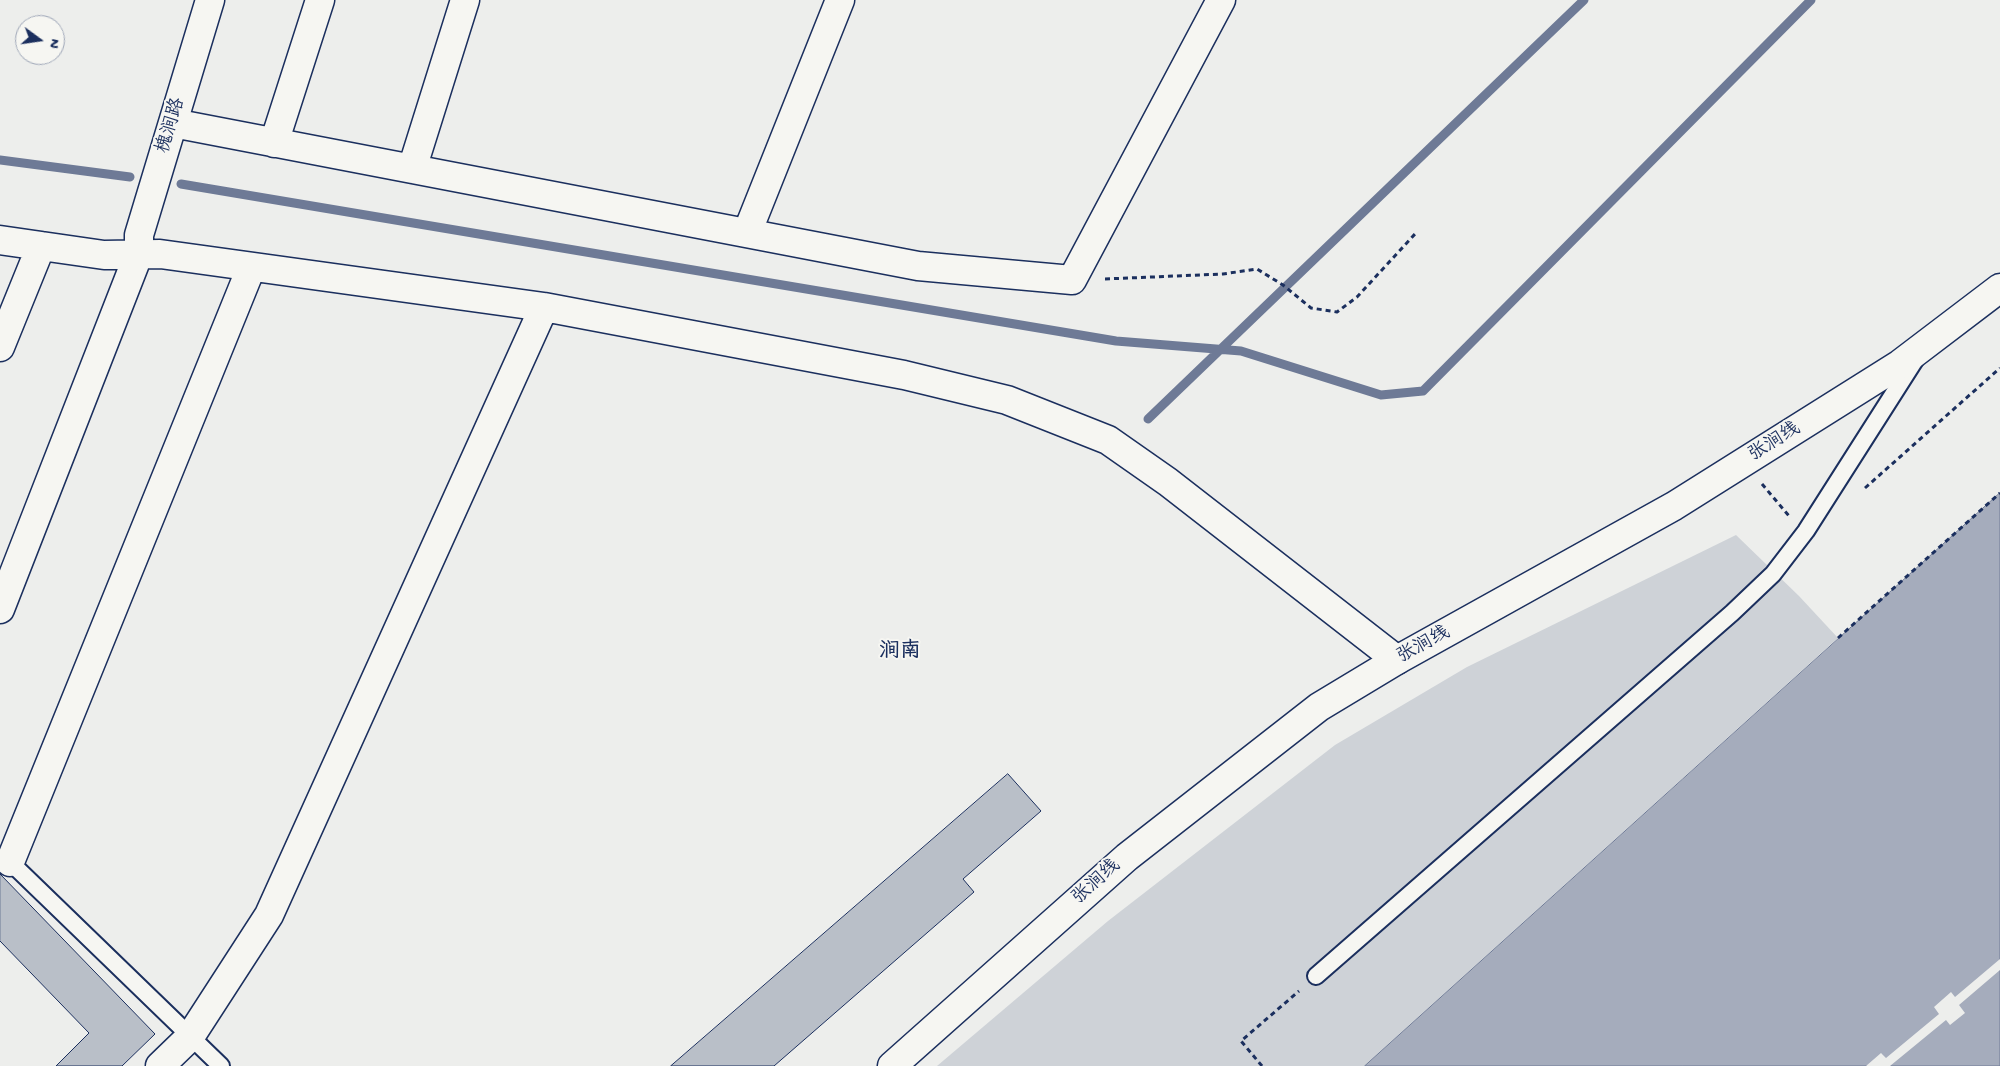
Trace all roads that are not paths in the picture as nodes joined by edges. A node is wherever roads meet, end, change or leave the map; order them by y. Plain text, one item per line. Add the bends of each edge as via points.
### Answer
1 (210, 0) edge
2 (320, 0) edge
3 (465, 0) edge
4 (840, 0) edge
5 (1222, 0) edge
6 (173, 123) junction
7 (274, 143) junction
8 (412, 169) junction
9 (747, 234) junction
10 (0, 240) edge
11 (41, 246) junction
12 (139, 253) junction
13 (250, 268) junction
14 (2000, 288) edge
15 (544, 307) junction
16 (0, 347) edge
17 (1921, 349) junction
18 (0, 609) edge
19 (1397, 660) junction
20 (5, 857) edge
21 (1316, 976) road end
22 (190, 1037) junction
23 (160, 1066) edge
24 (221, 1066) edge
25 (892, 1066) edge

1 - 6 street, 槐涧路
2 - 7 street
3 - 8 street
4 - 9 street
5 - 9 street via 1072,280 918,266
6 - 7 street
6 - 12 street, 槐涧路 via 139,235
7 - 8 street
8 - 9 street
10 - 11 street
11 - 12 street via 104,256
11 - 16 street
12 - 13 street
12 - 18 street, 槐涧路
13 - 15 street
13 - 20 street
14 - 17 street, 张涧线
15 - 19 street via 904,375 1007,400 1108,440 1168,482
15 - 22 street via 269,915
17 - 19 street, 张涧线 via 1674,506
17 - 21 lane via 1806,531 1772,574 1717,626
19 - 25 street, 张涧线 via 1318,707 1127,857
20 - 22 lane
22 - 23 street
22 - 24 lane

